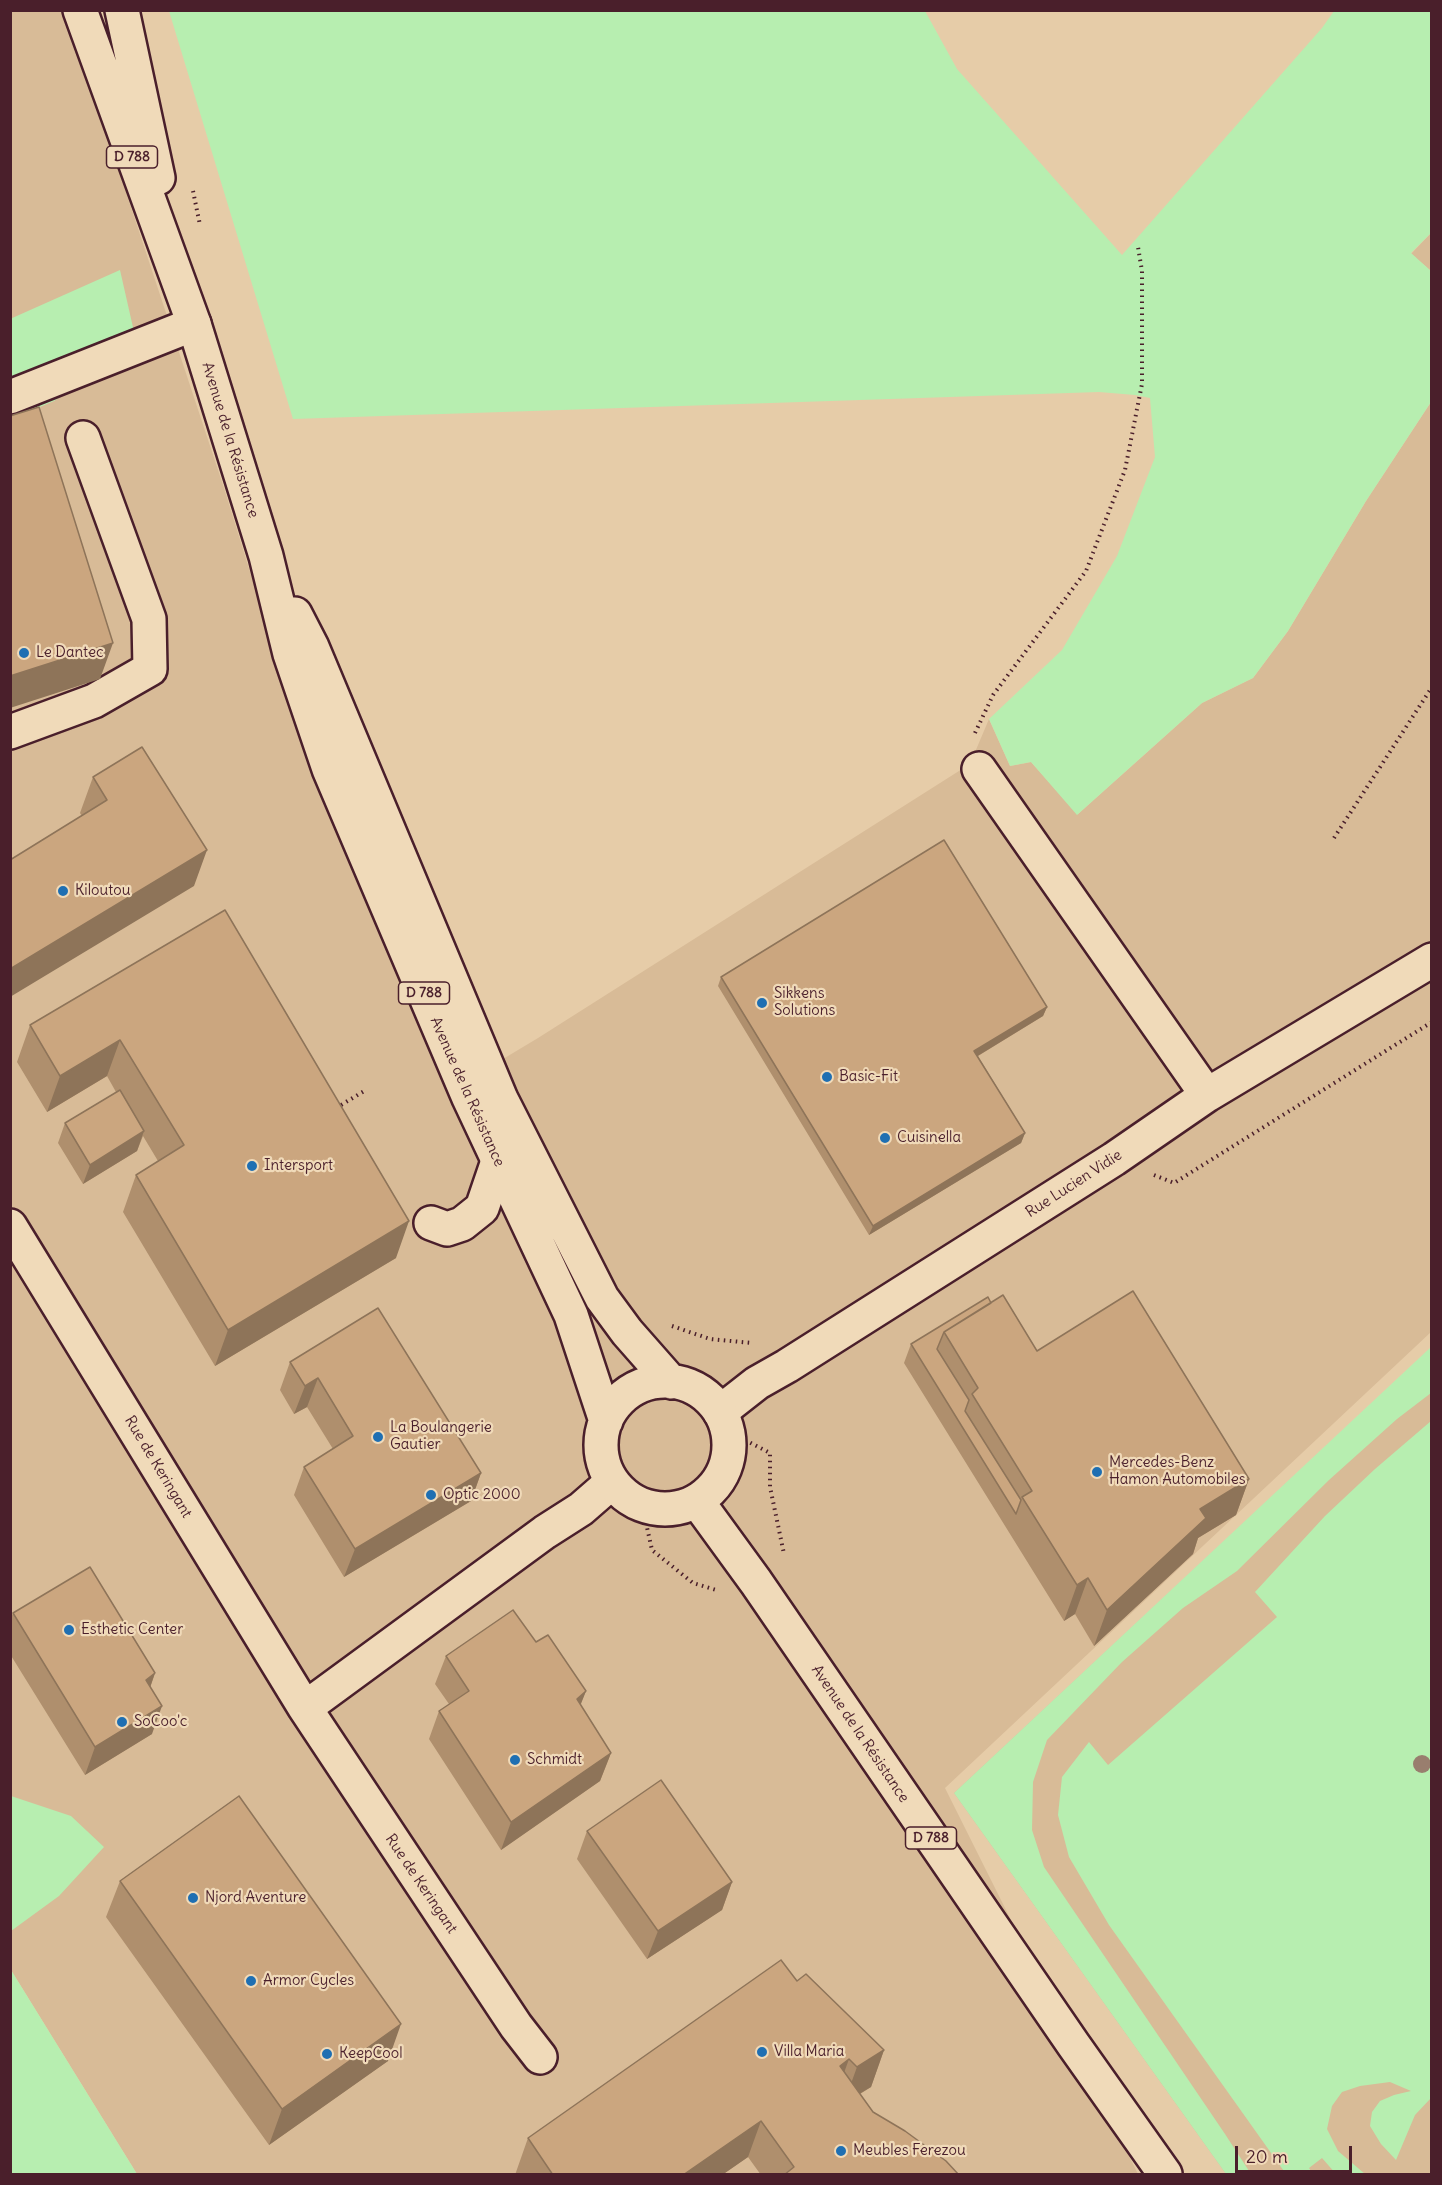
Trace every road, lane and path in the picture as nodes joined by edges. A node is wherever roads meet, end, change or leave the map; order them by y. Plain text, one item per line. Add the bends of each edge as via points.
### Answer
1 (80, 10) edge
2 (122, 10) edge
3 (1138, 247) dead end
4 (189, 314) junction
5 (10, 398) edge
6 (83, 438) dead end
7 (266, 556) junction
8 (1431, 687) edge
9 (10, 732) edge
10 (979, 769) joint
11 (1334, 838) dead end
12 (1431, 960) edge
13 (1431, 1022) edge
14 (366, 1090) dead end
15 (1207, 1095) junction
16 (336, 1108) edge
17 (1114, 1159) junction
18 (498, 1161) junction
19 (431, 1223) dead end
20 (10, 1226) edge
21 (665, 1323) dead end
22 (760, 1339) dead end
23 (671, 1382) junction
24 (606, 1421) junction
25 (724, 1421) junction
26 (612, 1482) junction
27 (697, 1501) junction
28 (786, 1565) dead end
29 (304, 1708) junction
30 (540, 2057) dead end
31 (1165, 2175) edge

1 - 4 main road, Avenue de la Résistance / D 788
2 - 4 main road, Avenue de la Résistance / D 788
3 - 10 path via 1142,271 1142,384 1125,470 1086,571 993,695 975,731
4 - 5 main road
4 - 7 main road, Avenue de la Résistance / D 788
6 - 9 main road via 148,619 150,669 94,701
7 - 18 main road, Avenue de la Résistance / D 788 via 290,654 329,770
7 - 23 main road, Avenue de la Résistance / D 788 via 312,647 501,1099 602,1298
8 - 11 path
10 - 15 main road
12 - 15 main road, Rue Lucien Vidie
13 - 17 path via 1174,1183
14 - 16 path
15 - 17 main road, Rue Lucien Vidie
17 - 25 main road, Rue Lucien Vidie via 757,1383
18 - 19 main road via 482,1208 462,1224 447,1229
18 - 24 main road, Avenue de la Résistance / D 788 via 571,1315
20 - 29 main road, Rue de Keringant
21 - 22 path via 710,1339 751,1343
23 - 24 main road via 651,1383 632,1391 617,1403
23 - 25 main road via 690,1386 707,1397
24 - 26 main road via 601,1442
25 - 27 main road via 729,1451 724,1471 713,1488
25 - 28 path via 770,1453 770,1487
26 - 27 main road via 625,1496 642,1505 679,1508
26 - 29 main road via 581,1509
27 - 31 main road, Avenue de la Résistance / D 788
29 - 30 main road, Rue de Keringant

